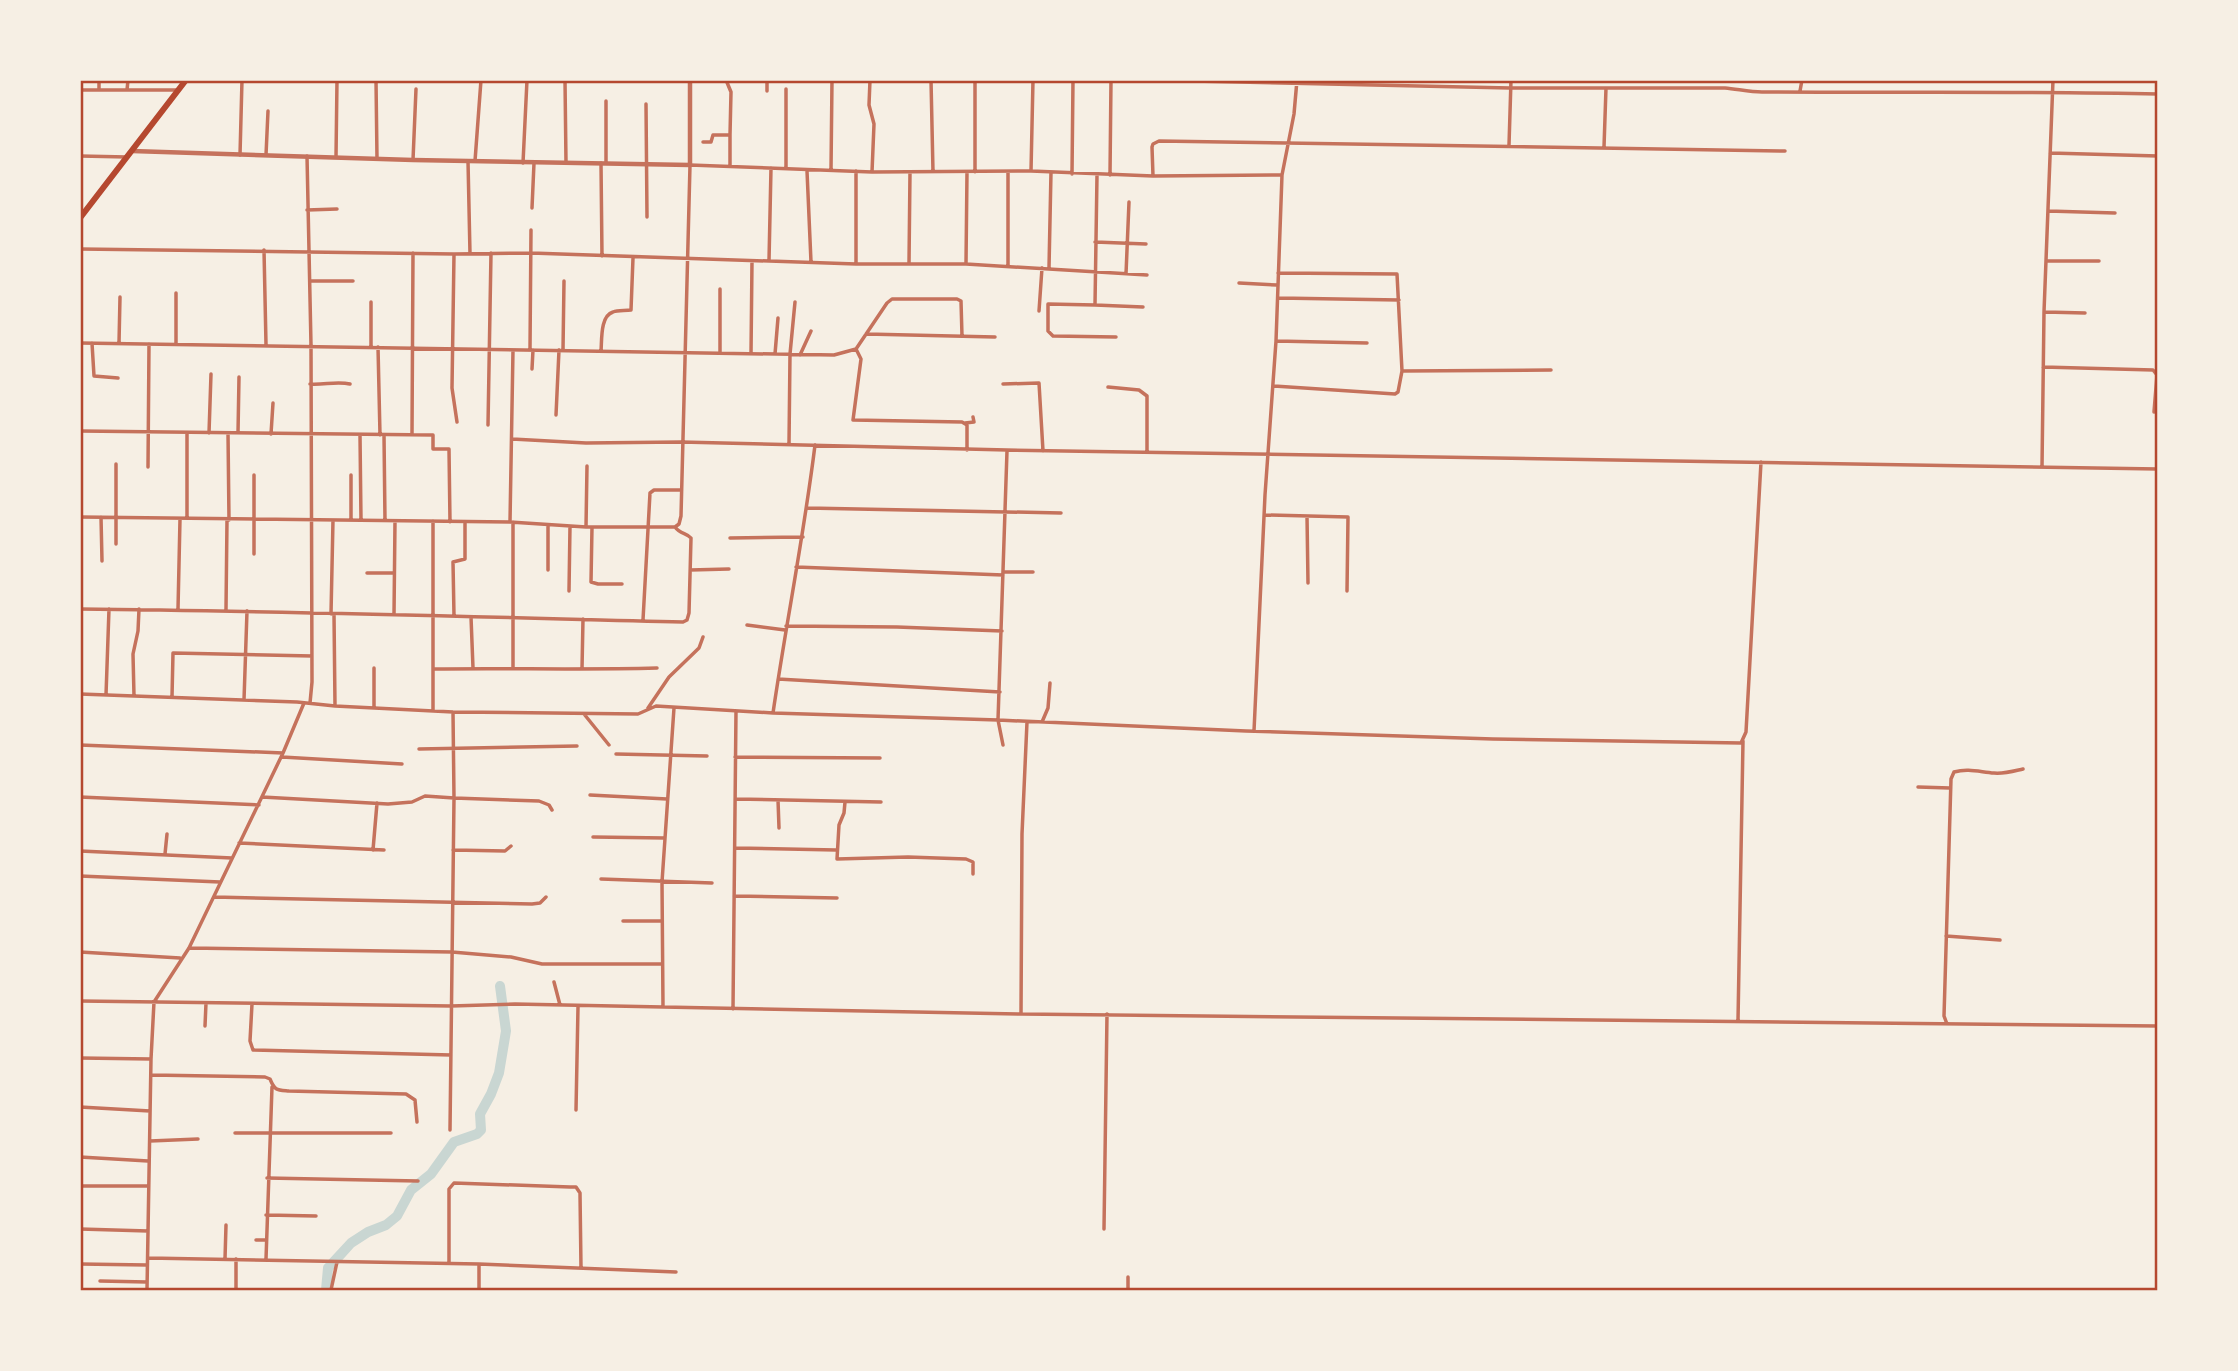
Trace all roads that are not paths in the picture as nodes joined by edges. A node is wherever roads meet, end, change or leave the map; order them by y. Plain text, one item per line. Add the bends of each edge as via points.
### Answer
1 (99, 80) edge
2 (128, 80) edge
3 (186, 80) edge
4 (242, 80) edge
5 (337, 80) edge
6 (376, 80) edge
7 (481, 80) edge
8 (527, 80) edge
9 (565, 80) edge
10 (690, 80) edge
11 (726, 80) edge
12 (767, 80) edge
13 (832, 80) edge
14 (870, 80) edge
15 (931, 80) edge
16 (975, 80) edge
17 (1033, 80) edge
18 (1073, 80) edge
19 (1111, 80) edge
20 (1148, 80) edge
21 (1511, 80) edge
22 (1802, 80) edge
23 (2053, 80) edge
24 (1297, 83) edge
25 (1510, 88) junction
26 (1606, 88) junction
27 (416, 89) dead end
28 (786, 89) dead end
29 (80, 90) edge
30 (99, 90) junction
31 (127, 90) junction
32 (179, 90) junction
33 (767, 91) dead end
34 (1800, 91) junction
35 (2053, 92) junction
36 (2158, 94) edge
37 (606, 101) dead end
38 (646, 104) dead end
39 (268, 111) dead end
40 (730, 135) junction
41 (703, 142) dead end
42 (1289, 142) junction
43 (1509, 145) junction
44 (1604, 147) junction
45 (1785, 151) dead end
46 (2050, 153) junction
47 (129, 154) junction
48 (240, 155) junction
49 (266, 155) junction
50 (80, 156) edge
51 (307, 156) junction
52 (2158, 156) edge
53 (336, 157) junction
54 (377, 159) junction
55 (413, 160) junction
56 (472, 161) junction
57 (604, 162) junction
58 (523, 163) junction
59 (534, 163) junction
60 (566, 163) junction
61 (648, 163) junction
62 (690, 165) junction
63 (730, 166) junction
64 (771, 168) junction
65 (786, 169) junction
66 (831, 170) junction
67 (807, 171) junction
68 (856, 171) junction
69 (1031, 171) junction
70 (872, 172) junction
71 (910, 172) junction
72 (933, 172) junction
73 (967, 172) junction
74 (975, 172) junction
75 (1051, 172) junction
76 (1008, 173) junction
77 (1072, 174) junction
78 (1097, 175) junction
79 (1110, 175) junction
80 (1282, 175) junction
81 (1153, 176) junction
82 (1129, 202) dead end
83 (337, 208) dead end
84 (532, 208) dead end
85 (307, 210) junction
86 (2047, 211) junction
87 (2116, 213) dead end
88 (647, 217) dead end
89 (80, 218) edge
90 (531, 230) dead end
91 (1096, 242) junction
92 (1127, 243) junction
93 (1146, 244) dead end
94 (80, 248) edge
95 (264, 250) junction
96 (308, 252) junction
97 (413, 253) junction
98 (491, 253) junction
99 (531, 253) junction
100 (454, 254) junction
101 (470, 254) junction
102 (602, 256) junction
103 (633, 257) junction
104 (686, 259) junction
105 (752, 261) junction
106 (769, 261) junction
107 (2046, 261) junction
108 (2099, 261) dead end
109 (811, 262) junction
110 (856, 264) junction
111 (909, 264) junction
112 (966, 264) junction
113 (1008, 265) junction
114 (1042, 268) junction
115 (1049, 268) junction
116 (1095, 272) junction
117 (1278, 273) junction
118 (1126, 274) junction
119 (1147, 275) dead end
120 (309, 281) junction
121 (353, 281) dead end
122 (564, 281) dead end
123 (1239, 283) dead end
124 (1277, 285) junction
125 (720, 289) dead end
126 (176, 292) dead end
127 (120, 297) dead end
128 (1278, 298) junction
129 (1399, 300) junction
130 (371, 302) dead end
131 (795, 302) dead end
132 (1095, 305) junction
133 (1143, 307) dead end
134 (1039, 311) dead end
135 (2044, 312) junction
136 (2085, 313) dead end
137 (778, 318) dead end
138 (811, 331) dead end
139 (866, 334) junction
140 (962, 336) junction
141 (995, 337) dead end
142 (1116, 337) dead end
143 (1276, 341) junction
144 (80, 343) edge
145 (92, 343) junction
146 (1367, 343) dead end
147 (119, 344) junction
148 (149, 344) junction
149 (176, 344) junction
150 (266, 344) junction
151 (311, 345) junction
152 (371, 347) junction
153 (378, 347) junction
154 (413, 348) junction
155 (453, 348) junction
156 (491, 348) junction
157 (856, 349) junction
158 (513, 350) junction
159 (531, 350) junction
160 (561, 350) junction
161 (601, 351) junction
162 (684, 352) junction
163 (720, 353) junction
164 (751, 354) junction
165 (775, 354) junction
166 (790, 354) junction
167 (800, 355) junction
168 (2043, 367) junction
169 (532, 369) dead end
170 (1551, 370) dead end
171 (1402, 371) junction
172 (211, 374) dead end
173 (239, 377) dead end
174 (118, 378) dead end
175 (310, 384) junction
176 (350, 384) dead end
177 (1003, 384) dead end
178 (1274, 386) junction
179 (1108, 387) dead end
180 (273, 404) dead end
181 (2154, 412) dead end
182 (556, 415) dead end
183 (973, 417) dead end
184 (457, 422) dead end
185 (965, 423) junction
186 (488, 425) dead end
187 (80, 432) edge
188 (147, 433) junction
189 (187, 433) junction
190 (209, 433) junction
191 (228, 433) junction
192 (238, 433) junction
193 (311, 434) junction
194 (271, 435) junction
195 (360, 435) junction
196 (382, 435) junction
197 (412, 435) junction
198 (512, 439) junction
199 (681, 442) junction
200 (789, 444) junction
201 (816, 445) junction
202 (967, 450) junction
203 (1007, 450) junction
204 (1043, 451) junction
205 (1147, 452) junction
206 (1269, 454) junction
207 (1761, 462) junction
208 (116, 464) dead end
209 (587, 466) dead end
210 (148, 467) dead end
211 (2042, 467) junction
212 (2158, 469) edge
213 (254, 475) dead end
214 (351, 475) dead end
215 (680, 490) junction
216 (807, 508) junction
217 (1007, 512) junction
218 (1061, 513) dead end
219 (1265, 515) junction
220 (1307, 516) junction
221 (80, 517) edge
222 (101, 517) junction
223 (116, 518) junction
224 (180, 519) junction
225 (187, 519) junction
226 (228, 520) junction
227 (254, 520) junction
228 (312, 520) junction
229 (333, 520) junction
230 (351, 520) junction
231 (361, 520) junction
232 (385, 521) junction
233 (395, 521) junction
234 (433, 522) junction
235 (450, 522) junction
236 (465, 522) junction
237 (511, 522) junction
238 (548, 525) junction
239 (570, 526) junction
240 (649, 526) junction
241 (589, 527) junction
242 (675, 527) junction
243 (803, 537) junction
244 (730, 538) dead end
245 (116, 544) dead end
246 (254, 554) dead end
247 (102, 561) dead end
248 (796, 567) junction
249 (729, 569) dead end
250 (548, 570) dead end
251 (690, 570) junction
252 (1032, 572) dead end
253 (366, 573) dead end
254 (394, 573) junction
255 (1003, 573) junction
256 (1308, 583) dead end
257 (622, 584) dead end
258 (569, 591) dead end
259 (1347, 591) dead end
260 (80, 609) edge
261 (109, 609) junction
262 (139, 609) junction
263 (178, 609) junction
264 (226, 609) junction
265 (247, 611) junction
266 (311, 613) junction
267 (332, 614) junction
268 (394, 615) junction
269 (432, 616) junction
270 (454, 616) junction
271 (471, 617) junction
272 (513, 617) junction
273 (583, 619) junction
274 (643, 621) junction
275 (747, 625) dead end
276 (785, 629) junction
277 (1002, 631) junction
278 (703, 637) dead end
279 (246, 654) junction
280 (312, 656) junction
281 (374, 668) dead end
282 (473, 668) junction
283 (513, 668) junction
284 (657, 668) dead end
285 (433, 669) junction
286 (582, 670) junction
287 (778, 679) junction
288 (1050, 682) dead end
289 (1001, 692) junction
290 (80, 694) edge
291 (106, 695) junction
292 (134, 696) junction
293 (172, 697) junction
294 (244, 699) junction
295 (303, 703) junction
296 (309, 704) junction
297 (335, 706) junction
298 (374, 708) junction
299 (674, 708) junction
300 (647, 710) junction
301 (433, 711) junction
302 (736, 711) junction
303 (453, 712) junction
304 (773, 713) junction
305 (584, 714) junction
306 (998, 720) junction
307 (1027, 722) junction
308 (1042, 722) junction
309 (1254, 731) junction
310 (1743, 741) junction
311 (609, 745) dead end
312 (80, 746) edge
313 (577, 746) dead end
314 (1003, 746) dead end
315 (454, 748) junction
316 (419, 749) dead end
317 (616, 754) dead end
318 (671, 754) junction
319 (283, 755) junction
320 (707, 756) dead end
321 (735, 757) junction
322 (880, 758) dead end
323 (402, 764) dead end
324 (2023, 769) dead end
325 (1917, 787) dead end
326 (1950, 788) junction
327 (590, 795) dead end
328 (80, 797) edge
329 (262, 797) junction
330 (454, 798) junction
331 (667, 799) junction
332 (735, 799) junction
333 (778, 800) junction
334 (845, 802) junction
335 (881, 802) dead end
336 (376, 803) junction
337 (258, 805) junction
338 (552, 810) dead end
339 (779, 828) dead end
340 (167, 834) dead end
341 (593, 837) dead end
342 (665, 838) junction
343 (239, 843) junction
344 (511, 846) dead end
345 (735, 848) junction
346 (373, 850) junction
347 (384, 850) dead end
348 (453, 850) junction
349 (836, 850) junction
350 (80, 851) edge
351 (164, 855) junction
352 (232, 858) junction
353 (973, 874) dead end
354 (80, 876) edge
355 (601, 879) dead end
356 (662, 882) junction
357 (220, 883) junction
358 (712, 883) dead end
359 (734, 896) junction
360 (214, 897) junction
361 (545, 897) dead end
362 (837, 898) dead end
363 (452, 903) junction
364 (623, 921) dead end
365 (662, 921) junction
366 (1946, 936) junction
367 (2000, 940) dead end
368 (189, 948) junction
369 (80, 952) edge
370 (452, 952) junction
371 (181, 958) junction
372 (662, 964) junction
373 (554, 982) dead end
374 (80, 1001) edge
375 (154, 1002) junction
376 (206, 1002) junction
377 (252, 1004) junction
378 (561, 1005) junction
379 (451, 1006) junction
380 (578, 1007) junction
381 (663, 1007) junction
382 (733, 1009) junction
383 (1021, 1014) junction
384 (1107, 1014) junction
385 (1738, 1021) junction
386 (1947, 1024) junction
387 (205, 1026) dead end
388 (2158, 1026) edge
389 (451, 1055) junction
390 (80, 1058) edge
391 (151, 1059) junction
392 (151, 1075) junction
393 (272, 1087) junction
394 (80, 1107) edge
395 (576, 1110) dead end
396 (150, 1111) junction
397 (417, 1122) dead end
398 (450, 1130) dead end
399 (270, 1132) junction
400 (235, 1133) dead end
401 (391, 1133) dead end
402 (198, 1139) dead end
403 (150, 1140) junction
404 (80, 1157) edge
405 (149, 1161) junction
406 (267, 1178) junction
407 (418, 1181) dead end
408 (80, 1186) edge
409 (149, 1186) junction
410 (266, 1215) junction
411 (316, 1216) dead end
412 (226, 1225) dead end
413 (1104, 1229) dead end
414 (80, 1230) edge
415 (148, 1231) junction
416 (256, 1240) dead end
417 (266, 1240) junction
418 (148, 1258) junction
419 (225, 1259) junction
420 (236, 1259) junction
421 (265, 1259) junction
422 (336, 1262) junction
423 (449, 1263) junction
424 (80, 1264) edge
425 (479, 1264) junction
426 (147, 1265) junction
427 (581, 1268) junction
428 (676, 1272) dead end
429 (1128, 1277) dead end
430 (100, 1281) dead end
431 (147, 1282) junction
432 (147, 1290) edge
433 (236, 1290) edge
434 (331, 1290) edge
435 (479, 1290) edge
436 (1128, 1290) edge

1 - 30 street
2 - 31 street
3 - 32 main road
4 - 48 street
5 - 53 street
6 - 54 street
7 - 56 street
8 - 58 street
9 - 60 street
10 - 62 street
11 - 40 street
12 - 33 street
13 - 66 street
14 - 70 street
15 - 72 street
16 - 74 street
17 - 69 street
18 - 77 street
19 - 79 street
20 - 24 street
21 - 25 street
22 - 34 street
23 - 35 street
24 - 25 street
24 - 42 street
25 - 26 street
25 - 43 street
26 - 34 street
26 - 44 street
27 - 55 street
28 - 65 street
29 - 30 street
30 - 31 street
31 - 32 street
32 - 47 main road
34 - 35 street
35 - 36 street
35 - 46 street
37 - 57 street
38 - 61 street
39 - 49 street
40 - 41 street via 713,135 711,142
40 - 63 street
42 - 43 street
42 - 80 street
42 - 81 street via 1159,141 1152,148
43 - 44 street
44 - 45 street
46 - 52 street
46 - 86 street
47 - 48 street
47 - 50 street
47 - 89 main road
48 - 49 street
49 - 51 street
51 - 53 street
51 - 85 street
53 - 54 street
54 - 55 street
55 - 56 street
56 - 58 street
56 - 101 street
57 - 60 street
57 - 61 street
57 - 102 street
58 - 59 street
59 - 60 street
59 - 84 street
61 - 62 street
61 - 88 street
62 - 63 street
62 - 104 street
63 - 64 street
64 - 65 street
64 - 106 street
65 - 67 street
66 - 67 street
66 - 68 street
67 - 109 street
68 - 70 street
68 - 110 street
69 - 75 street
69 - 76 street
70 - 71 street
71 - 72 street
71 - 111 street
72 - 73 street
73 - 74 street
73 - 112 street
74 - 76 street
75 - 77 street
75 - 115 street
76 - 113 street
77 - 78 street
78 - 79 street
78 - 91 street
79 - 81 street
80 - 81 street
80 - 117 street
82 - 92 street
83 - 85 street
85 - 96 street
86 - 87 street
86 - 107 street
90 - 99 street
91 - 92 street
91 - 116 street
92 - 93 street
92 - 118 street
94 - 95 street
95 - 96 street
95 - 150 street
96 - 97 street
96 - 120 street
97 - 100 street
97 - 154 street
98 - 99 street
98 - 101 street
98 - 156 street
99 - 102 street
99 - 159 street
100 - 101 street
100 - 155 street
102 - 103 street
103 - 104 street
103 - 161 street via 631,310 607,316
104 - 105 street
104 - 162 street
105 - 106 street
105 - 164 street
106 - 109 street
107 - 108 street
107 - 135 street
109 - 110 street
110 - 111 street
111 - 112 street
112 - 113 street
113 - 114 street
114 - 115 street
114 - 134 street
115 - 116 street
116 - 118 street
116 - 132 street
117 - 124 street
117 - 129 street via 1394,272
118 - 119 street
120 - 121 street
120 - 151 street
122 - 160 street
123 - 124 street
124 - 128 street
125 - 163 street
126 - 149 street
127 - 147 street
128 - 129 street
128 - 143 street
129 - 171 street
130 - 152 street
131 - 166 street
132 - 133 street
132 - 142 street via 1048,304 1049,333
135 - 136 street
135 - 168 street
137 - 165 street
138 - 167 street
139 - 140 street
139 - 140 street via 892,299 957,299 963,304
139 - 157 street
140 - 141 street
143 - 146 street
143 - 178 street
144 - 145 street
145 - 147 street
145 - 174 street via 93,374
147 - 148 street
148 - 149 street
148 - 188 street
149 - 150 street
150 - 151 street
151 - 152 street
151 - 175 street
152 - 153 street
153 - 154 street
153 - 196 street
154 - 155 street
154 - 197 street
155 - 156 street
155 - 184 street
156 - 158 street
156 - 186 street
157 - 167 street via 845,354
157 - 185 street via 861,359 853,420
158 - 159 street
158 - 198 street
159 - 160 street
159 - 169 street
160 - 161 street
160 - 182 street
161 - 162 street
162 - 163 street
162 - 199 street
163 - 164 street
164 - 165 street
165 - 166 street
166 - 167 street
166 - 200 street
168 - 181 street via 2152,369 2157,375
168 - 211 street
170 - 171 street
171 - 178 street via 1395,394
172 - 190 street
173 - 192 street
175 - 176 street
175 - 193 street
177 - 204 street via 1039,383
178 - 206 street
179 - 205 street via 1139,390 1147,396
180 - 194 street
183 - 185 street via 974,422
185 - 202 street
187 - 188 street
188 - 189 street
188 - 210 street
189 - 190 street
189 - 225 street
190 - 191 street
191 - 192 street
191 - 226 street
192 - 194 street
193 - 194 street
193 - 195 street
193 - 228 street
195 - 196 street
195 - 231 street
196 - 197 street
196 - 232 street
197 - 235 street via 433,435 433,449 449,449
198 - 199 street
198 - 237 street
199 - 200 street
199 - 215 street
200 - 201 street
201 - 202 street
201 - 216 street
202 - 203 street
203 - 204 street
203 - 217 street
204 - 205 street
205 - 206 street
206 - 207 street
206 - 219 street
207 - 211 street
207 - 310 street
208 - 223 street
209 - 241 street
211 - 212 street
213 - 227 street
214 - 230 street
215 - 240 street via 651,491
215 - 242 street via 680,520
216 - 217 street
216 - 243 street
217 - 218 street
217 - 255 street
219 - 220 street
219 - 309 street
220 - 256 street
220 - 259 street via 1349,519
221 - 222 street
222 - 223 street
222 - 247 street
223 - 224 street
223 - 245 street
224 - 225 street
224 - 263 street
225 - 226 street
226 - 227 street
226 - 264 street
227 - 228 street
227 - 246 street
228 - 229 street
228 - 266 street
229 - 230 street
229 - 267 street
230 - 231 street
231 - 232 street
232 - 233 street
233 - 234 street
233 - 254 street
234 - 235 street
234 - 269 street
235 - 236 street
236 - 237 street
236 - 270 street via 464,559 453,562
237 - 238 street
237 - 272 street
238 - 239 street
238 - 250 street
239 - 241 street
239 - 258 street
240 - 241 street
240 - 242 street
240 - 274 street
241 - 257 street via 591,582
242 - 251 street via 691,538
243 - 244 street
243 - 248 street
248 - 255 street
248 - 276 street
249 - 251 street
251 - 274 street via 687,620
252 - 255 street
253 - 254 street
254 - 268 street
255 - 277 street
260 - 261 street
261 - 262 street
261 - 291 street
262 - 263 street
262 - 292 street
263 - 264 street
264 - 265 street
265 - 266 street
265 - 279 street
266 - 267 street
266 - 280 street
267 - 268 street
267 - 297 street
268 - 269 street
269 - 270 street
269 - 285 street
270 - 271 street
271 - 272 street
271 - 282 street
272 - 273 street
272 - 283 street
273 - 274 street
273 - 286 street
275 - 276 street
276 - 277 street
276 - 287 street
277 - 289 street
278 - 300 street via 699,648 670,677
279 - 280 street
279 - 293 street via 173,653
279 - 294 street
280 - 296 street
281 - 298 street
282 - 283 street
282 - 285 street
283 - 286 street
284 - 286 street
285 - 301 street
287 - 289 street
287 - 304 street
288 - 308 street
289 - 306 street
290 - 291 street
291 - 292 street
292 - 293 street
293 - 294 street
294 - 295 street
295 - 296 street
295 - 319 street
296 - 297 street
297 - 298 street
298 - 301 street
299 - 300 street
299 - 302 street
299 - 318 street
300 - 305 street
301 - 303 street
302 - 304 street
302 - 321 street
303 - 305 street
303 - 315 street
304 - 306 street
305 - 311 street
306 - 307 street
306 - 314 street
307 - 308 street
307 - 383 street
308 - 309 street
309 - 310 street
310 - 385 street
312 - 319 street
313 - 315 street
315 - 316 street
315 - 330 street
317 - 318 street
318 - 320 street
318 - 331 street
319 - 323 street
319 - 329 street
321 - 322 street
321 - 332 street
324 - 326 street via 1995,773 1961,770 1954,772
325 - 326 street
326 - 366 street
327 - 331 street
328 - 337 street
329 - 336 street
329 - 337 street
330 - 336 street via 425,796 412,802
330 - 338 street via 539,801
330 - 348 street
331 - 342 street
332 - 333 street
332 - 345 street
333 - 334 street
333 - 339 street
334 - 335 street
334 - 349 street
336 - 346 street
337 - 343 street
340 - 351 street
341 - 342 street
342 - 356 street
343 - 346 street
343 - 352 street
344 - 348 street via 505,850
345 - 349 street
345 - 359 street
346 - 347 street
348 - 363 street
349 - 353 street via 837,859 969,860 974,864
350 - 351 street
351 - 352 street
352 - 357 street
354 - 357 street
355 - 356 street
356 - 358 street
356 - 365 street
357 - 360 street
359 - 362 street
359 - 382 street
360 - 363 street
360 - 368 street
361 - 363 street via 536,904
363 - 370 street
364 - 365 street
365 - 372 street
366 - 367 street
366 - 386 street
368 - 370 street
368 - 371 street
369 - 371 street
370 - 372 street via 550,965
370 - 379 street
371 - 375 street
372 - 381 street
373 - 378 street
374 - 375 street
375 - 376 street
375 - 391 street
376 - 377 street
376 - 387 street
377 - 379 street
377 - 389 street via 253,1050
378 - 379 street
378 - 380 street
379 - 389 street
380 - 381 street
380 - 395 street
381 - 382 street
382 - 383 street
383 - 384 street
384 - 385 street
384 - 413 street
385 - 386 street
386 - 388 street
389 - 398 street
390 - 391 street
391 - 392 street
392 - 393 street via 265,1077
392 - 396 street
393 - 397 street via 409,1095 415,1100
393 - 399 street
394 - 396 street
396 - 403 street
399 - 400 street
399 - 401 street
399 - 406 street
402 - 403 street
403 - 405 street
404 - 405 street
405 - 409 street
406 - 407 street
406 - 410 street
408 - 409 street
409 - 415 street
410 - 411 street
410 - 417 street
412 - 419 street
414 - 415 street
415 - 418 street
416 - 417 street
417 - 421 street
418 - 419 street
418 - 426 street
419 - 420 street
420 - 421 street
420 - 433 street
421 - 422 street
422 - 423 street
422 - 434 street
423 - 425 street
423 - 427 street via 449,1189 454,1183 570,1186 580,1193
424 - 426 street
425 - 427 street
425 - 435 street
426 - 431 street
427 - 428 street
429 - 436 street
430 - 431 street
431 - 432 street

